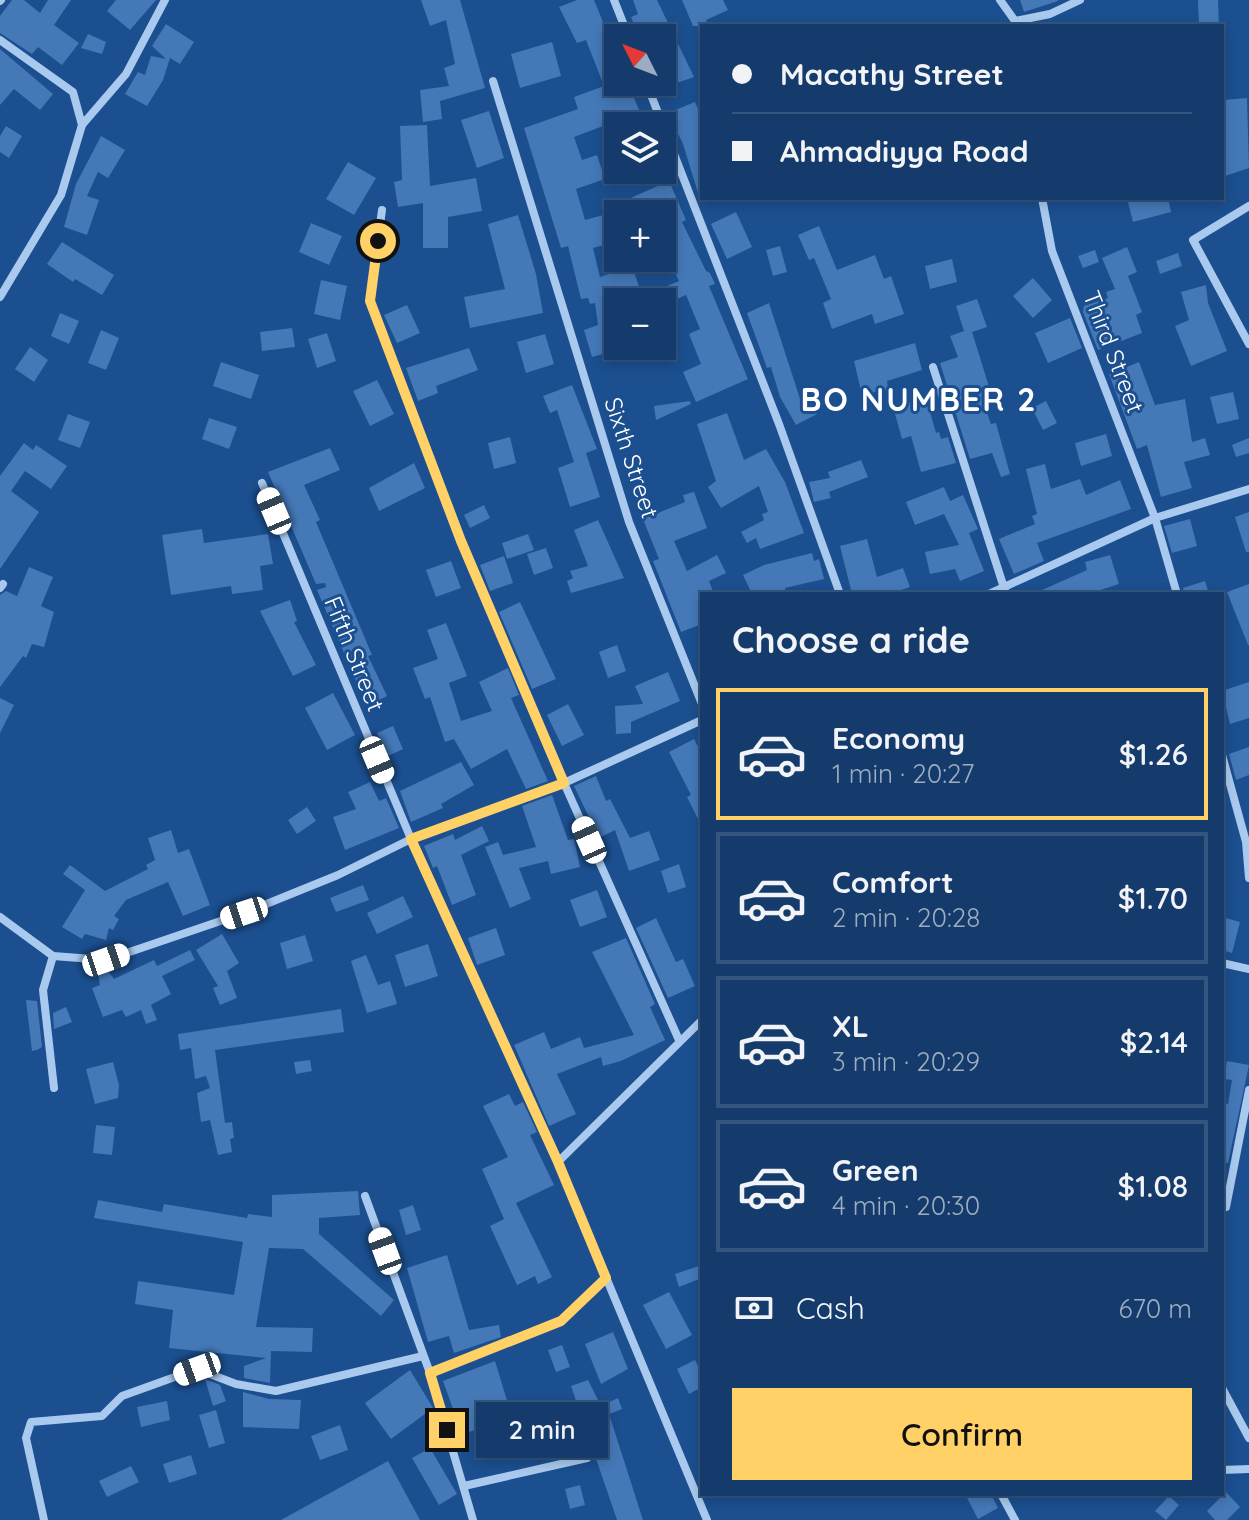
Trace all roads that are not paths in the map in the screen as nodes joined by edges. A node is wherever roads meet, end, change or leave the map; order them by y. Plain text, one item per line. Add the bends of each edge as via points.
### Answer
1 (165, 0) edge
2 (614, 0) edge
3 (1000, 0) edge
4 (1080, 0) edge
5 (623, 24) edge
6 (1014, 24) edge
7 (0, 40) edge
8 (493, 81) dead end
9 (651, 96) edge
10 (82, 125) junction
11 (1042, 200) edge
12 (1249, 206) edge
13 (382, 210) dead end
14 (0, 297) edge
15 (1249, 344) edge
16 (933, 367) dead end
17 (262, 483) dead end
18 (1249, 489) edge
19 (1155, 518) junction
20 (1004, 591) edge
21 (839, 592) edge
22 (1176, 592) edge
23 (700, 699) edge
24 (700, 721) edge
25 (1224, 762) edge
26 (564, 783) junction
27 (411, 839) junction
28 (1249, 878) edge
29 (0, 917) edge
30 (53, 956) junction
31 (1224, 963) edge
32 (1249, 969) edge
33 (700, 1022) edge
34 (679, 1040) junction
35 (54, 1088) dead end
36 (1249, 1090) edge
37 (558, 1162) junction
38 (365, 1196) dead end
39 (1226, 1207) dead end
40 (606, 1278) junction
41 (423, 1356) junction
42 (430, 1373) junction
43 (1224, 1392) edge
44 (1249, 1438) edge
45 (587, 1458) dead end
46 (1249, 1469) edge
47 (1224, 1470) edge
48 (464, 1486) junction
49 (1002, 1496) edge
50 (44, 1520) edge
51 (473, 1520) edge
52 (707, 1520) edge
53 (1015, 1520) edge

1 - 10 street via 126,74
2 - 5 street
3 - 6 street
4 - 6 street
7 - 10 street via 73,92
8 - 23 street, Sixth Street via 629,522
9 - 21 street
10 - 14 street via 61,195
11 - 19 street, Third Street via 1052,251
12 - 15 street via 1193,240
13 - 26 street via 370,301 461,541
16 - 20 street
17 - 27 street, Fifth Street
18 - 19 street
19 - 20 street
19 - 22 street, Third Street
24 - 26 street
25 - 28 street via 1246,842
26 - 27 street
26 - 34 street
27 - 30 street via 244,913 106,960
27 - 37 street, Fifth Street
29 - 30 street
30 - 35 street via 43,990
31 - 32 street
33 - 34 street
34 - 37 street
36 - 39 street
37 - 40 street, Fifth Street
38 - 41 street
40 - 42 street via 561,1321
40 - 52 street, Fifth Street
41 - 42 street
41 - 50 street via 276,1391 197,1369 122,1396 102,1416 31,1422 26,1438
42 - 48 street
43 - 44 street
45 - 48 street
46 - 47 street
48 - 51 street
49 - 53 street

